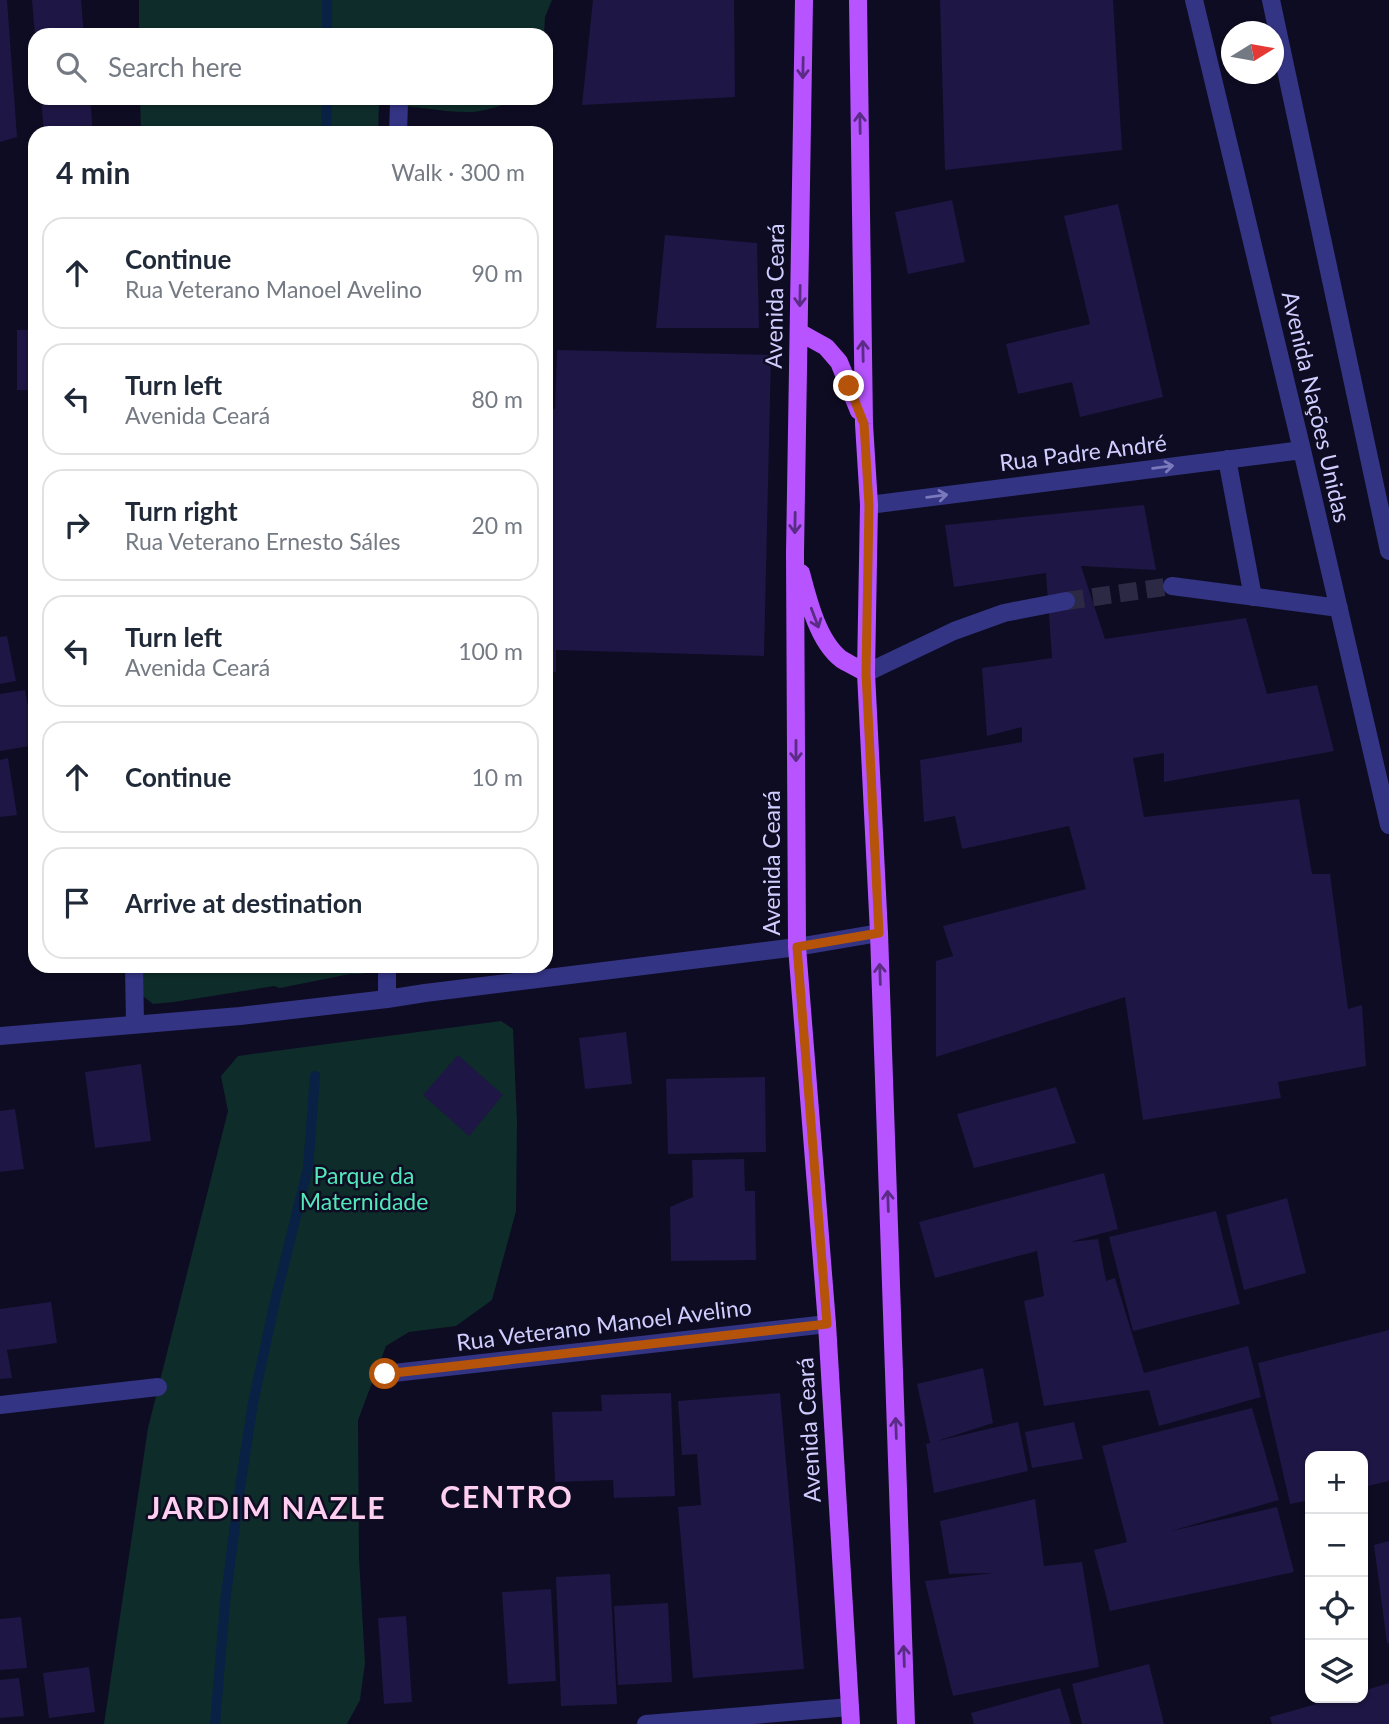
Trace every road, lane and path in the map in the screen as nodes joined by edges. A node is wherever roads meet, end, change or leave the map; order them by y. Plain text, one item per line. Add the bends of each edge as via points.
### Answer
1 (804, 0) edge
2 (859, 0) edge
3 (1194, 0) edge
4 (1271, 0) edge
5 (398, 105) edge
6 (398, 126) edge
7 (799, 332) junction
8 (864, 424) junction
9 (1302, 450) junction
10 (1227, 459) junction
11 (869, 505) junction
12 (1389, 551) edge
13 (795, 553) junction
14 (1172, 586) tunnel mouth
15 (1253, 597) junction
16 (1066, 601) tunnel mouth
17 (1339, 608) junction
18 (866, 673) junction
19 (1389, 825) edge
20 (879, 933) junction
21 (797, 947) junction
22 (135, 973) edge
23 (387, 973) edge
24 (387, 999) junction
25 (135, 1024) junction
26 (0, 1036) edge
27 (827, 1324) junction
28 (385, 1374) dead end
29 (158, 1387) dead end
30 (0, 1405) edge
31 (851, 1715) edge
32 (646, 1724) edge
33 (906, 1724) edge

1 -> 7 main road, Avenida Ceará
8 -> 2 main road
3 - 9 street, Avenida Nações Unidas
4 - 12 street
5 - 6 street
7 - 8 main road via 826,347 839,362
7 -> 13 main road, Avenida Ceará
8 - 11 main road
9 - 10 street, Rua Padre André
9 - 17 street, Avenida Nações Unidas
11 -> 10 street, Rua Padre André
10 - 15 street
11 - 18 main road
13 -> 18 main road via 817,624 831,649
13 -> 21 main road, Avenida Ceará
14 - 15 street
15 - 17 street
16 - 18 street via 1004,613
17 - 19 street, Avenida Nações Unidas
18 - 20 main road
20 - 21 street
33 -> 20 main road
21 - 24 street
21 - 27 main road, Avenida Ceará
22 - 25 street
23 - 24 street
24 - 25 street
25 - 26 street
27 - 28 street, Rua Veterano Manoel Avelino
27 - 31 main road, Avenida Ceará
29 - 30 street
31 - 32 street

